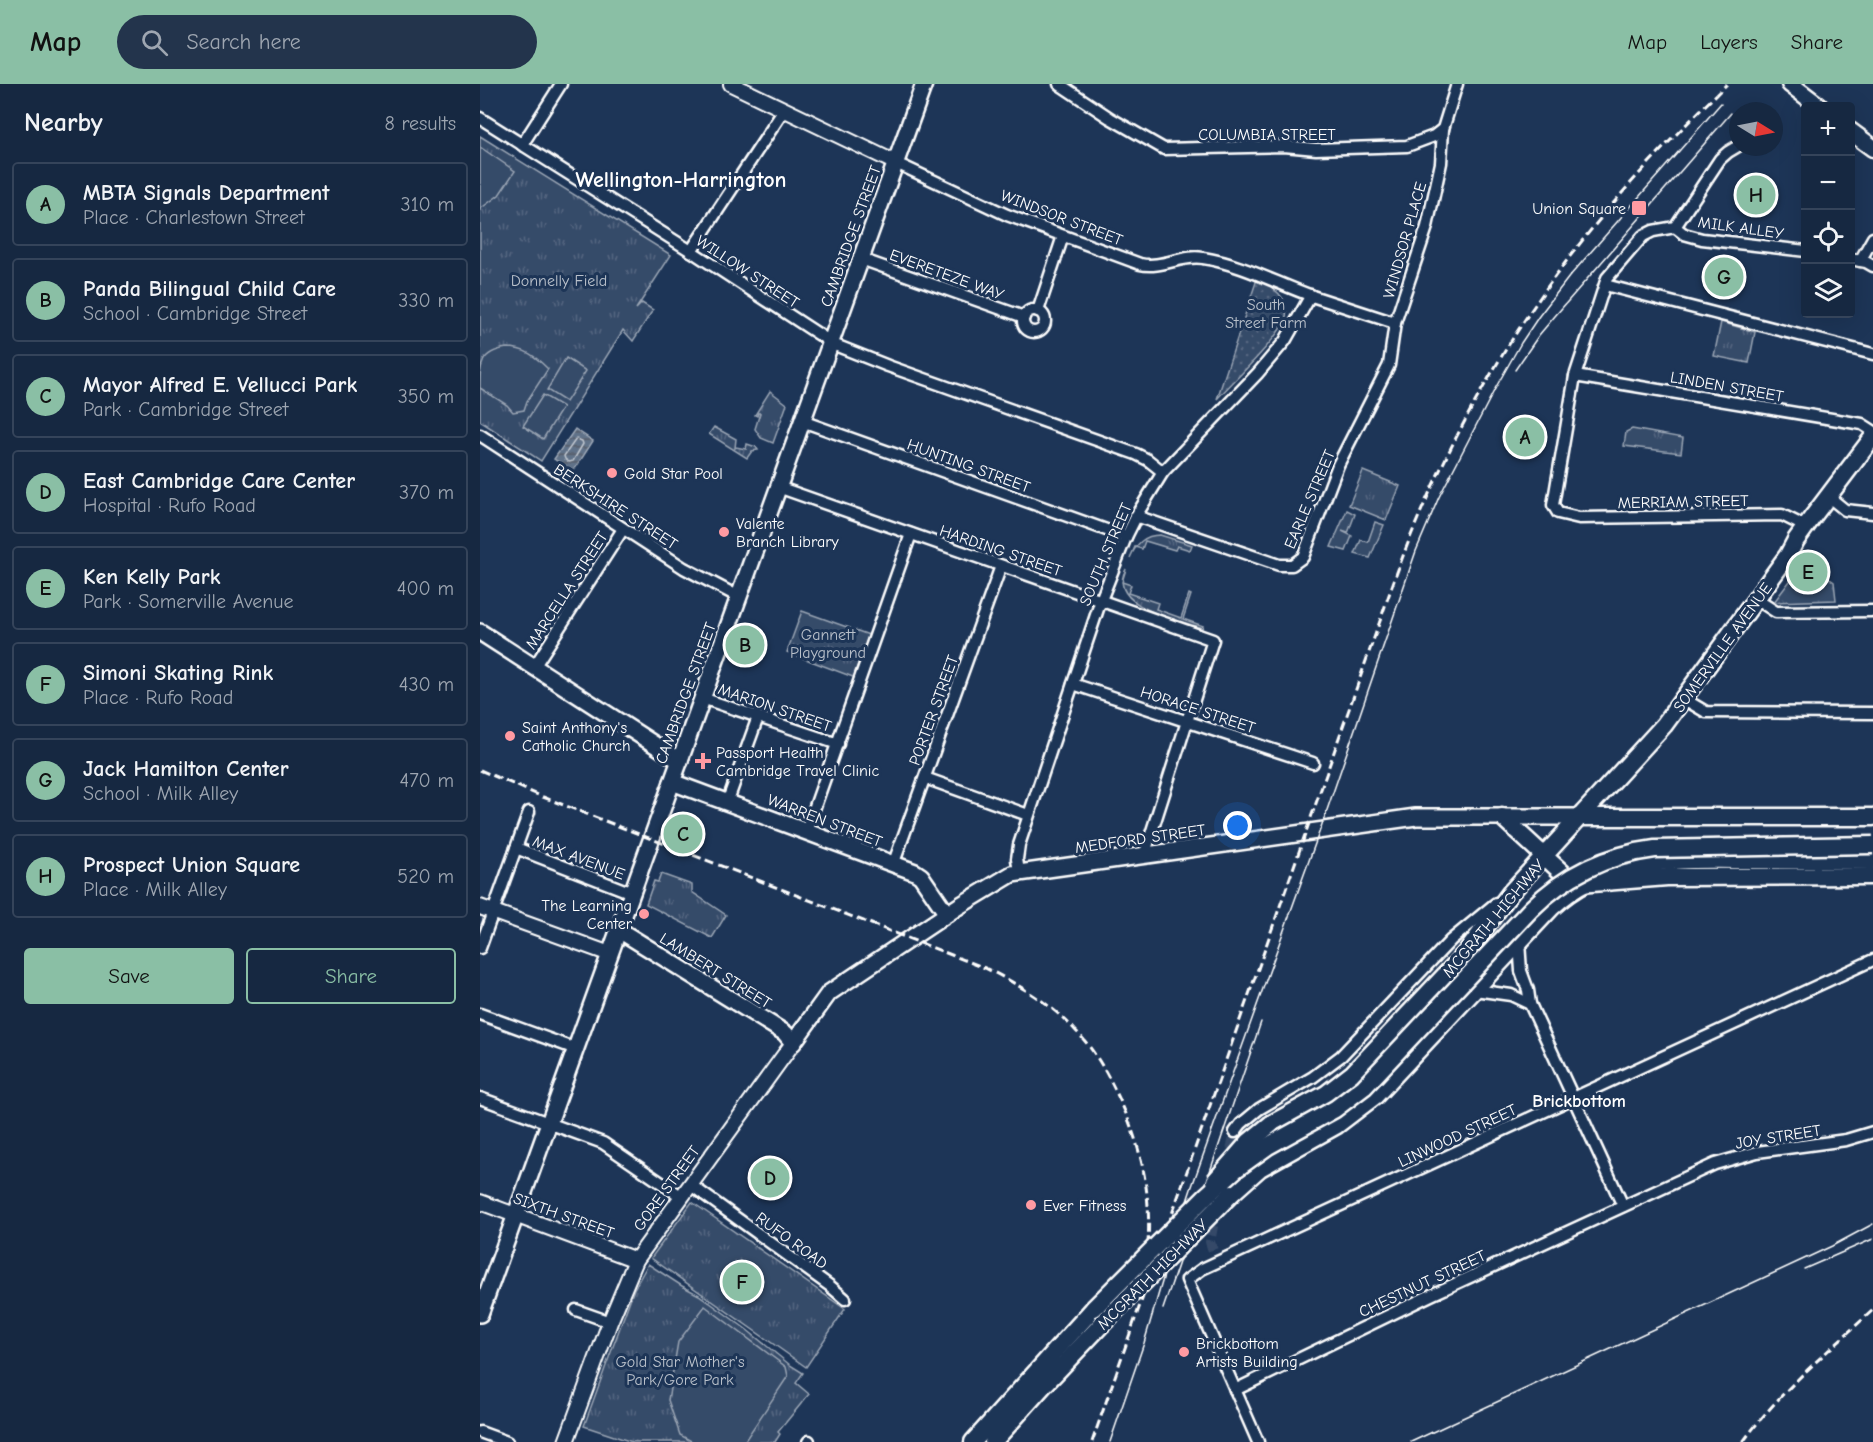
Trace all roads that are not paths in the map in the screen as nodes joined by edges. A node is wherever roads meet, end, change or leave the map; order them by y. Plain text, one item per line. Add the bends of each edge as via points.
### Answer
1 (731, 84) edge
2 (924, 84) edge
3 (1059, 84) edge
4 (1457, 84) edge
5 (1790, 84) edge
6 (557, 86) edge
7 (1814, 102) edge
8 (784, 110) junction
9 (480, 118) edge
10 (1443, 129) junction
11 (1855, 134) edge
12 (522, 145) junction
13 (1873, 148) edge
14 (1729, 151) edge
15 (896, 163) junction
16 (1675, 227) junction
17 (1063, 236) junction
18 (1873, 238) edge
19 (691, 251) junction
20 (1801, 251) edge
21 (861, 260) junction
22 (1855, 260) edge
23 (1873, 266) edge
24 (1605, 285) junction
25 (1311, 295) junction
26 (1038, 311) junction
27 (1024, 318) junction
28 (1395, 323) junction
29 (831, 342) junction
30 (1873, 354) edge
31 (1575, 376) junction
32 (802, 421) junction
33 (1873, 432) edge
34 (480, 435) edge
35 (1873, 437) edge
36 (1163, 472) junction
37 (778, 487) junction
38 (1829, 497) junction
39 (1873, 513) edge
40 (1136, 516) junction
41 (1806, 526) junction
42 (623, 529) junction
43 (911, 534) junction
44 (1126, 537) junction
45 (1001, 566) junction
46 (739, 597) junction
47 (1756, 599) junction
48 (1101, 600) junction
49 (1873, 611) edge
50 (480, 632) edge
51 (534, 667) junction
52 (1073, 684) junction
53 (702, 698) junction
54 (1684, 699) junction
55 (1873, 713) edge
56 (758, 717) junction
57 (1187, 721) junction
58 (838, 744) junction
59 (680, 761) junction
60 (1313, 763) dead end
61 (925, 778) junction
62 (672, 782) junction
63 (728, 803) junction
64 (529, 812) dead end
65 (1028, 815) junction
66 (1502, 817) junction
67 (1580, 817) junction
68 (1873, 817) edge
69 (807, 832) junction
70 (1873, 845) edge
71 (516, 848) junction
72 (1144, 856) junction
73 (1544, 856) junction
74 (1873, 860) edge
75 (893, 865) junction
76 (1019, 872) junction
77 (1873, 876) edge
78 (1588, 882) junction
79 (1510, 892) junction
80 (632, 893) junction
81 (487, 909) edge
82 (947, 914) junction
83 (619, 930) junction
84 (1519, 942) junction
85 (480, 948) edge
86 (610, 954) junction
87 (1873, 960) edge
88 (844, 983) joint
89 (1475, 990) junction
90 (1530, 1004) junction
91 (480, 1014) edge
92 (793, 1043) junction
93 (576, 1049) junction
94 (480, 1098) edge
95 (1573, 1098) junction
96 (549, 1122) junction
97 (1235, 1132) tunnel mouth
98 (1873, 1132) edge
99 (686, 1191) junction
100 (480, 1202) edge
101 (1623, 1206) junction
102 (1189, 1213) junction
103 (516, 1215) junction
104 (636, 1260) junction
105 (845, 1299) dead end
106 (576, 1310) dead end
107 (480, 1314) edge
108 (610, 1322) junction
109 (1235, 1390) junction
110 (480, 1432) edge
111 (507, 1442) edge
112 (566, 1442) edge
113 (973, 1442) edge
114 (993, 1442) edge
115 (1258, 1442) edge

1 - 8 street, WINDSOR STREET
2 - 15 main road, CAMBRIDGE STREET
3 - 10 street, COLUMBIA STREET via 1164,149 1407,146
4 - 10 street
5 - 7 main road
6 - 12 street
8 - 15 street, WINDSOR STREET
8 - 19 street
9 - 12 street, WILLOW STREET
10 - 28 street, WINDSOR PLACE via 1441,163 1427,227
11 - 13 main road
12 - 19 street, WILLOW STREET
14 - 16 street
15 - 17 street, WINDSOR STREET
15 - 21 main road, CAMBRIDGE STREET
16 - 20 street, MILK ALLEY via 1702,239
16 - 24 street via 1643,236 1610,273
17 - 25 street, WINDSOR STREET via 1151,266 1209,259
17 - 26 street, EVERETEZE WAY
18 - 22 street
19 - 29 street, WILLOW STREET
21 - 27 street, EVERETEZE WAY
21 - 29 main road, CAMBRIDGE STREET
22 - 23 street
24 - 30 street
24 - 31 street
25 - 28 street, WINDSOR STREET
25 - 36 street, SOUTH STREET via 1272,357
26 - 27 street via 1029,311
26 - 27 street, EVERETEZE WAY via 1046,321 1039,332 1026,330
28 - 40 street, EARLE STREET via 1389,365 1338,465 1307,549 1298,562 1281,566
29 - 32 main road, CAMBRIDGE STREET
29 - 36 street, WILLOW STREET via 1140,455
31 - 33 street, LINDEN STREET via 1862,424
31 - 41 street, MERRIAM STREET via 1554,496 1553,505 1558,513 1579,518 1782,515
32 - 37 main road, CAMBRIDGE STREET
32 - 44 street, HUNTING STREET
34 - 42 street, BERKSHIRE STREET
35 - 38 main road, SOMERVILLE AVENUE
36 - 40 street, SOUTH STREET
37 - 43 street, HARDING STREET
37 - 46 main road, CAMBRIDGE STREET
38 - 39 street via 1845,510
38 - 41 main road, SOMERVILLE AVENUE
40 - 44 street, SOUTH STREET
41 - 47 main road, SOMERVILLE AVENUE
42 - 46 street, BERKSHIRE STREET
42 - 51 street, MARCELLA STREET
43 - 45 street, HARDING STREET
43 - 58 street
44 - 48 street, SOUTH STREET
45 - 48 street, HARDING STREET
45 - 61 street, PORTER STREET
46 - 53 main road, CAMBRIDGE STREET
47 - 49 street via 1776,612
47 - 54 main road, SOMERVILLE AVENUE
48 - 52 street, SOUTH STREET
48 - 57 street, HARDING STREET via 1213,640
50 - 51 main road
51 - 59 main road
52 - 57 street, HORACE STREET
52 - 65 street, SOUTH STREET
53 - 56 street, MARION STREET
53 - 59 main road, CAMBRIDGE STREET
54 - 55 street via 1706,712
54 - 67 main road, SOMERVILLE AVENUE
56 - 58 street, MARION STREET
56 - 63 street
57 - 60 street, HORACE STREET
57 - 72 street
58 - 69 street
59 - 62 main road, CAMBRIDGE STREET
61 - 65 street
61 - 75 street, PORTER STREET
62 - 63 main road, WARREN STREET
62 - 80 main road, CAMBRIDGE STREET
63 - 69 main road, WARREN STREET
64 - 71 street
65 - 76 street, SOUTH STREET via 1017,852
66 - 67 main road, MEDFORD STREET
66 - 72 main road, MEDFORD STREET via 1416,817
66 - 73 main road
67 - 68 main road
67 - 73 main road, MCGRATH HIGHWAY
69 - 75 main road, WARREN STREET
70 - 102 main road, MCGRATH HIGHWAY, bridge via 1655,849 1619,855 1588,867 1531,909 1358,1092 1252,1157
71 - 80 street, MAX AVENUE
71 - 81 street
72 - 76 main road, MEDFORD STREET
73 - 78 main road via 1572,882
73 - 79 main road, MCGRATH HIGHWAY
74 - 78 main road, MCGRATH HIGHWAY via 1658,861 1622,868
75 - 82 main road, WARREN STREET via 921,876
76 - 82 main road, MEDFORD STREET
77 - 78 main road, MCGRATH HIGHWAY via 1667,877
78 - 84 main road, MCGRATH HIGHWAY via 1556,903
79 - 97 street via 1451,940 1341,1056 1259,1109
79 - 102 main road, MCGRATH HIGHWAY, bridge via 1465,954 1359,1068 1249,1142
80 - 83 main road, CAMBRIDGE STREET
81 - 85 street
81 - 86 street
82 - 88 main road, MEDFORD STREET
83 - 86 main road, CAMBRIDGE STREET
83 - 92 main road, LAMBERT STREET
84 - 89 main road, MCGRATH HIGHWAY
84 - 90 street via 1521,971
86 - 93 main road, CAMBRIDGE STREET
87 - 95 street, LINWOOD STREET
88 - 92 main road, GORE STREET via 829,993
89 - 90 street via 1511,995
89 - 114 main road, MCGRATH HIGHWAY, bridge via 1368,1102 1337,1125 1260,1167 1232,1193 1102,1324
90 - 95 street
91 - 93 street
92 - 99 street, GORE STREET
93 - 96 main road, CAMBRIDGE STREET
94 - 96 street, RUFO ROAD
95 - 101 street
95 - 109 street, LINWOOD STREET via 1202,1269 1187,1280
96 - 99 street, RUFO ROAD via 603,1143
96 - 103 main road, CAMBRIDGE STREET
98 - 101 street, JOY STREET via 1846,1140 1742,1155
99 - 104 street, GORE STREET
99 - 105 street, RUFO ROAD
100 - 103 street, SIXTH STREET
101 - 109 street, CHESTNUT STREET
102 - 113 main road, MCGRATH HIGHWAY, bridge via 1094,1308
103 - 104 street, SIXTH STREET
103 - 107 main road, CAMBRIDGE STREET
104 - 108 street, GORE STREET
106 - 108 street
108 - 112 street, GORE STREET
109 - 115 street
110 - 111 street

